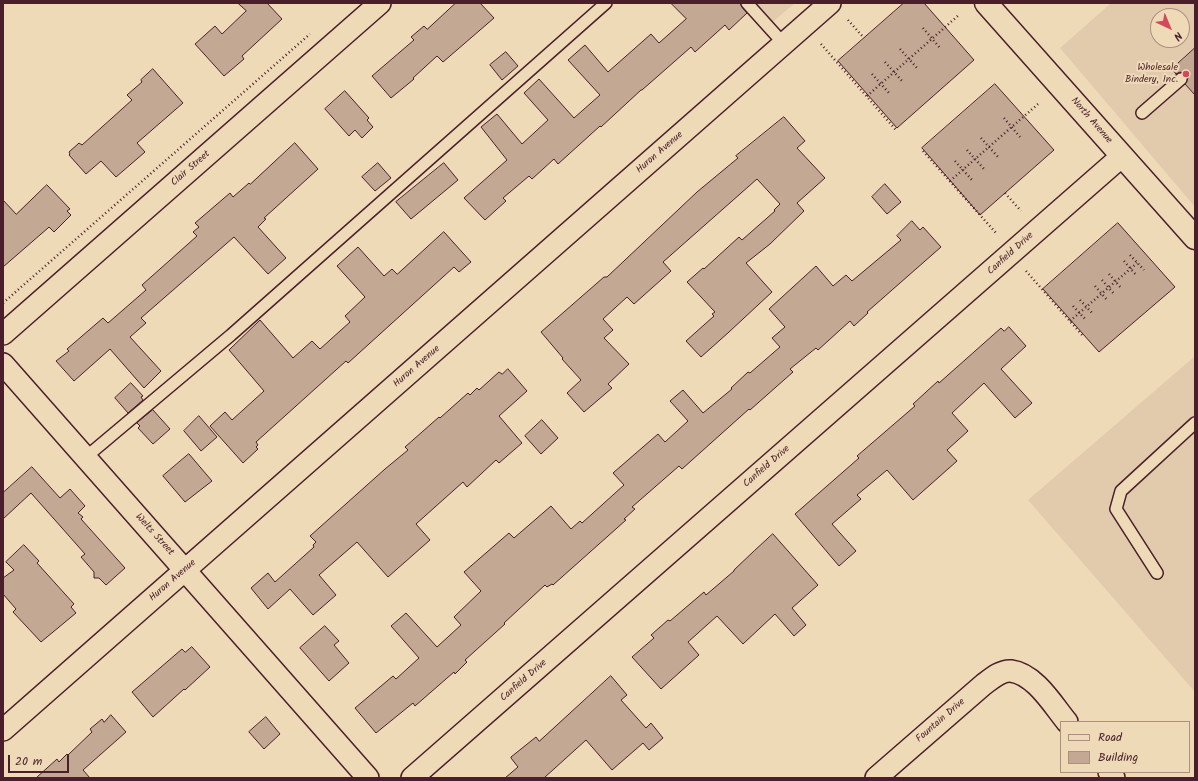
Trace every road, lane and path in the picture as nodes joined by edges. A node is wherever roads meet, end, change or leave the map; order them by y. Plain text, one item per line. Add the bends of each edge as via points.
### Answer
1 (380, 3) edge
2 (606, 3) edge
3 (747, 3) edge
4 (830, 3) edge
5 (986, 3) edge
6 (960, 14) dead end
7 (848, 20) dead end
8 (923, 28) dead end
9 (316, 29) dead end
10 (864, 38) dead end
11 (932, 38) junction
12 (784, 44) junction
13 (821, 44) dead end
14 (940, 48) dead end
15 (900, 49) dead end
16 (908, 59) junction
17 (885, 62) dead end
18 (917, 68) dead end
19 (894, 72) junction
20 (872, 74) dead end
21 (1181, 79) dead end
22 (902, 81) dead end
23 (881, 83) junction
24 (889, 93) dead end
25 (867, 96) junction
26 (1038, 104) dead end
27 (1142, 114) dead end
28 (1004, 118) dead end
29 (1012, 128) junction
30 (896, 130) dead end
31 (1020, 137) dead end
32 (982, 138) dead end
33 (989, 146) junction
34 (968, 150) dead end
35 (922, 151) dead end
36 (1122, 156) junction
37 (998, 157) dead end
38 (975, 159) junction
39 (955, 161) dead end
40 (984, 169) dead end
41 (963, 170) junction
42 (972, 180) dead end
43 (950, 181) junction
44 (1005, 193) dead end
45 (1021, 211) dead end
46 (996, 233) dead end
47 (1195, 238) edge
48 (1130, 255) dead end
49 (1124, 261) dead end
50 (1137, 263) junction
51 (1130, 268) junction
52 (1144, 270) dead end
53 (1026, 271) dead end
54 (1109, 274) dead end
55 (1137, 276) dead end
56 (1102, 280) dead end
57 (1115, 281) junction
58 (1095, 286) dead end
59 (1108, 287) junction
60 (1122, 289) dead end
61 (1101, 294) junction
62 (1115, 295) dead end
63 (1080, 300) dead end
64 (1108, 301) dead end
65 (3, 303) edge
66 (1073, 306) dead end
67 (1086, 307) junction
68 (1079, 313) junction
69 (1093, 314) dead end
70 (1086, 320) dead end
71 (1070, 321) junction
72 (3, 334) edge
73 (1084, 337) dead end
74 (3, 364) edge
75 (1195, 423) edge
76 (86, 457) junction
77 (186, 570) junction
78 (1157, 573) dead end
79 (1067, 721) edge
80 (3, 730) edge
81 (368, 778) edge
82 (412, 778) edge
83 (876, 778) edge

1 - 72 street, Clair Street
2 - 76 lane via 231,335
3 - 12 lane
4 - 12 street, Huron Avenue
5 - 36 main road, North Avenue
6 - 11 path
7 - 10 path
8 - 11 path
9 - 65 path
11 - 14 path
11 - 16 path
12 - 77 street, Huron Avenue
13 - 25 path
15 - 16 path
16 - 18 path
16 - 19 path
17 - 19 path
19 - 22 path
19 - 23 path
20 - 23 path
21 - 27 lane
23 - 24 path
23 - 25 path
25 - 30 path
26 - 29 path
28 - 29 path
29 - 31 path
29 - 33 path
32 - 33 path
33 - 37 path
33 - 38 path
34 - 38 path
35 - 43 path
36 - 47 main road, North Avenue
36 - 82 street, Canfield Drive
38 - 40 path
38 - 41 path
39 - 41 path
41 - 42 path
41 - 43 path
43 - 46 path
44 - 45 path
48 - 50 path
49 - 51 path
50 - 51 path
50 - 52 path
51 - 55 path
51 - 57 path
53 - 71 path
54 - 57 path
56 - 59 path
57 - 59 path
57 - 60 path
58 - 61 path
59 - 61 path
59 - 62 path
61 - 64 path
61 - 67 path
63 - 67 path
66 - 68 path
67 - 68 path
67 - 69 path
68 - 70 path
68 - 71 path
71 - 73 path
74 - 76 street, Welts Street
75 - 78 lane via 1121,492 1116,509
76 - 77 street, Welts Street
77 - 80 street, Huron Avenue
77 - 81 street, Welts Street
79 - 83 street, Fountain Drive via 1037,685 1026,676 1010,671 1001,673 983,685

